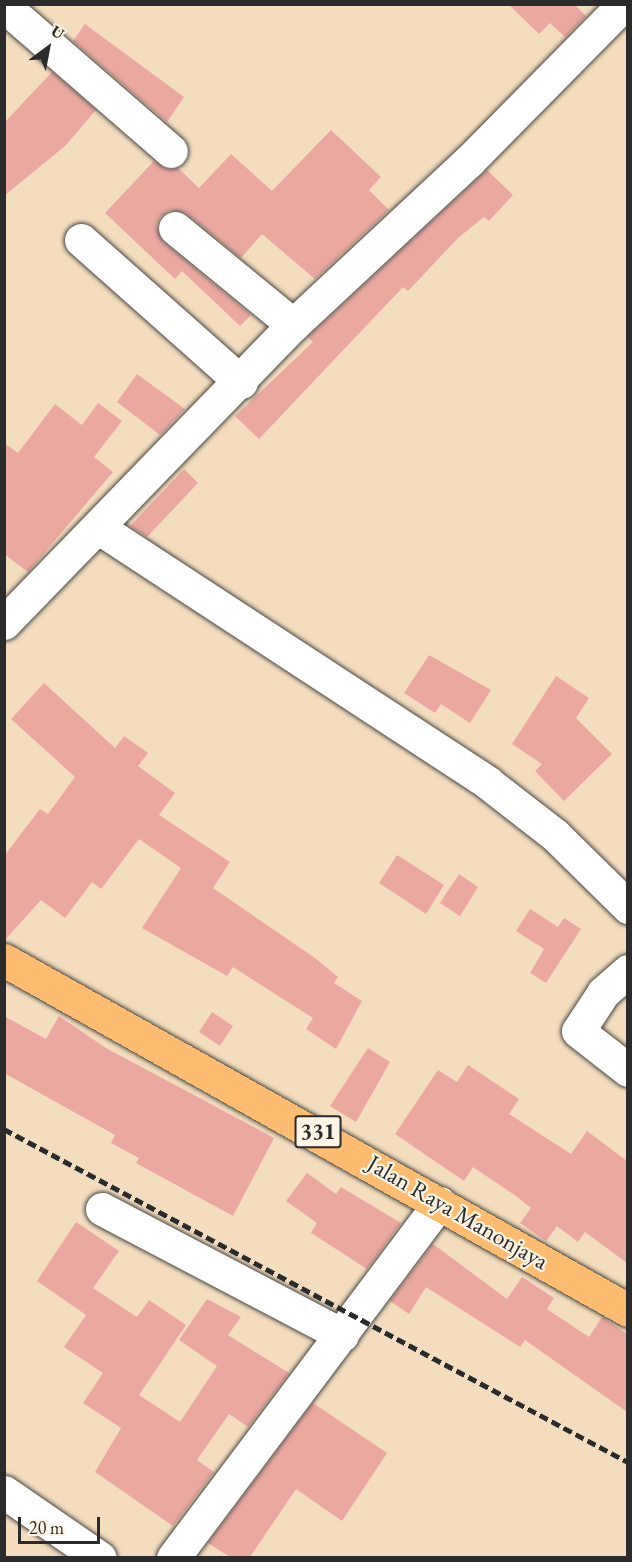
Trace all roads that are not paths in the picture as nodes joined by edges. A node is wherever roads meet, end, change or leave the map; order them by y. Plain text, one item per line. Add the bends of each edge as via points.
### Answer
1 (624, 4) edge
2 (4, 6) edge
3 (171, 151) dead end
4 (175, 228) dead end
5 (81, 240) dead end
6 (293, 324) junction
7 (241, 382) junction
8 (99, 528) junction
9 (4, 623) edge
10 (627, 907) edge
11 (4, 960) edge
12 (627, 971) edge
13 (627, 1070) edge
14 (440, 1203) junction
15 (102, 1209) dead end
16 (627, 1310) edge
17 (342, 1335) junction
18 (4, 1492) edge
19 (100, 1557) edge
20 (173, 1557) edge

1 - 6 street via 460,169
2 - 3 street
4 - 6 street
5 - 7 street
6 - 7 street
7 - 8 street
8 - 9 street
8 - 10 street via 488,783 555,835
11 - 14 main road, Jalan Raya Manonjaya / 331
12 - 13 street via 586,1015 578,1031
14 - 16 main road, Jalan Raya Manonjaya / 331
14 - 17 street
15 - 17 street
17 - 20 street
18 - 19 street

